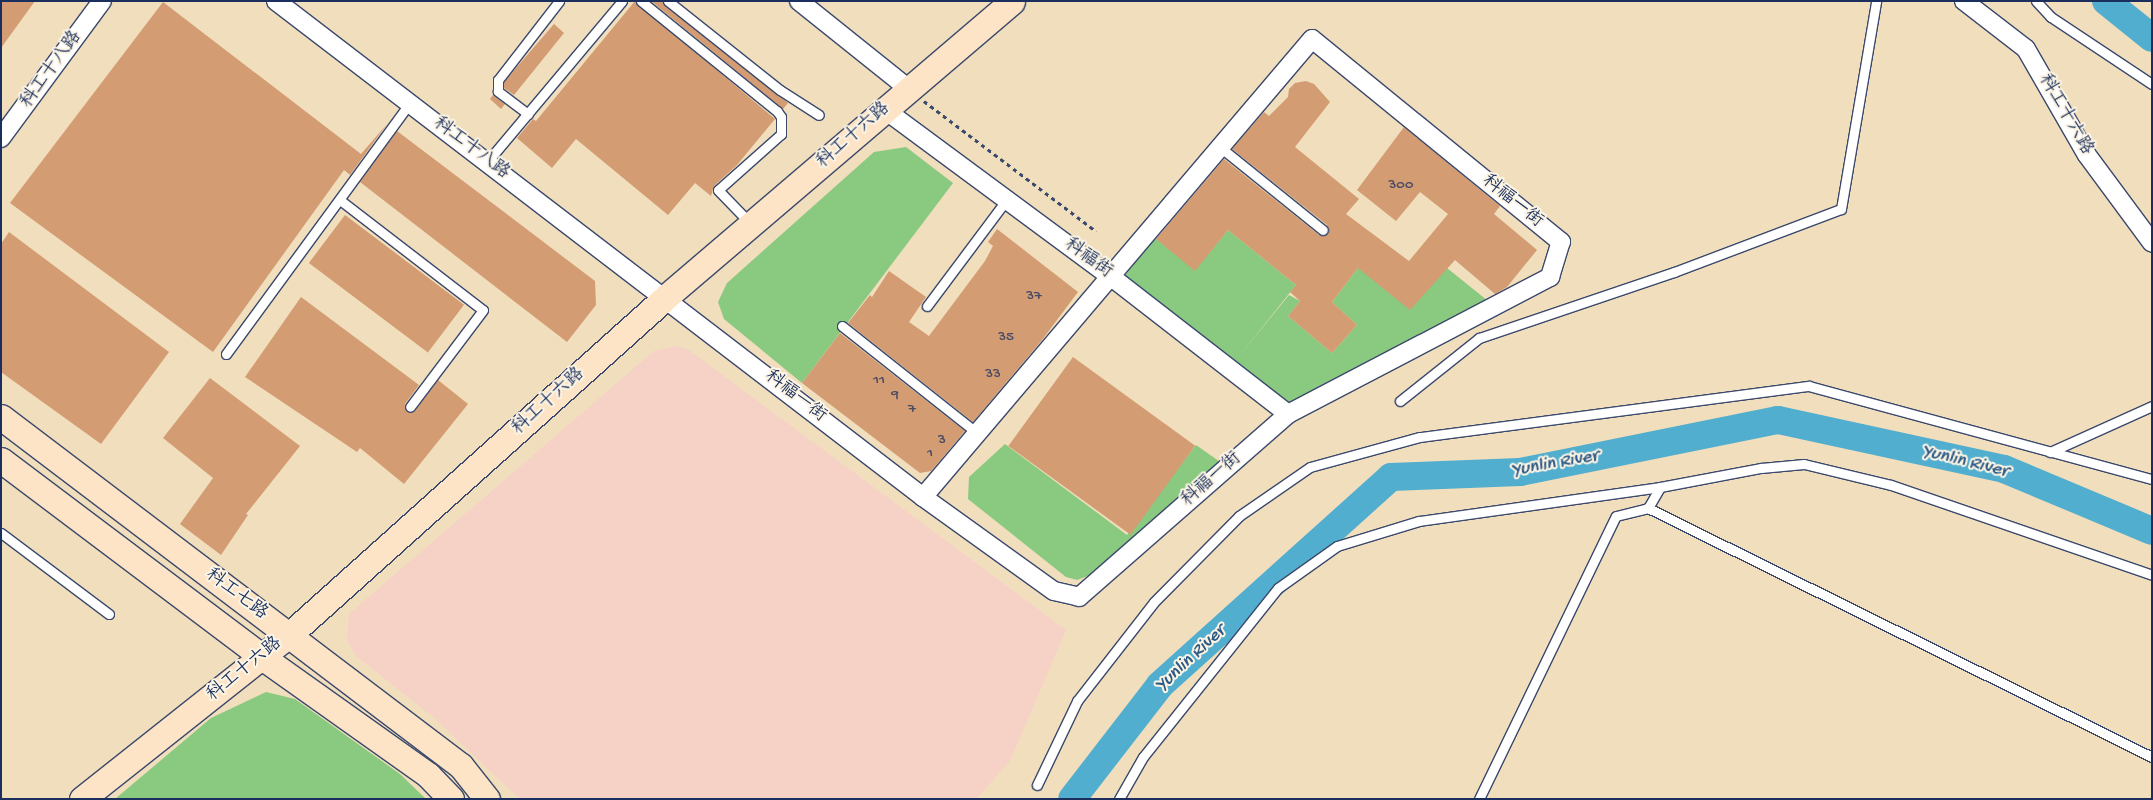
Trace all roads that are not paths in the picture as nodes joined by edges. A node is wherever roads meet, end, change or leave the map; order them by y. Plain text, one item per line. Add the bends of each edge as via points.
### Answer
1 (102, 1) edge
2 (276, 1) edge
3 (559, 1) edge
4 (622, 1) edge
5 (641, 1) edge
6 (668, 1) edge
7 (799, 1) edge
8 (1012, 1) edge
9 (1876, 1) edge
10 (1965, 1) edge
11 (2036, 1) edge
12 (2152, 84) edge
13 (909, 90) junction
14 (410, 103) junction
15 (884, 109) junction
16 (528, 114) junction
17 (819, 115) dead end
18 (1, 138) edge
19 (1220, 147) junction
20 (487, 162) junction
21 (340, 200) junction
22 (1006, 200) junction
23 (751, 224) junction
24 (1323, 230) dead end
25 (2152, 243) edge
26 (1110, 276) junction
27 (666, 297) junction
28 (928, 306) dead end
29 (842, 326) dead end
30 (226, 354) dead end
31 (1400, 400) dead end
32 (2152, 406) edge
33 (410, 407) dead end
34 (1288, 414) junction
35 (1, 417) edge
36 (977, 433) junction
37 (2050, 452) junction
38 (1, 460) edge
39 (2152, 480) edge
40 (1660, 487) junction
41 (923, 496) junction
42 (1648, 508) junction
43 (1, 533) edge
44 (2152, 575) edge
45 (109, 614) dead end
46 (289, 635) junction
47 (262, 657) junction
48 (2152, 758) edge
49 (1037, 785) dead end
50 (82, 799) edge
51 (451, 799) edge
52 (486, 799) edge
53 (1119, 799) edge
54 (1479, 799) edge

1 - 18 street, 科工十八路
2 - 14 street, 科工十八路
3 - 16 lane via 498,80 498,90
4 - 16 lane
5 - 23 lane via 781,117 781,134 718,190
6 - 17 lane via 780,90
7 - 13 street
8 - 13 street, 科工十六路
9 - 31 lane via 1841,209 1674,272 1480,338
10 - 25 street, 科工十六路 via 2026,49 2087,155
11 - 12 lane via 2051,18
13 - 15 street, 科工十六路
14 - 20 street, 科工十八路
14 - 21 lane
15 - 22 street, 科福街
15 - 23 street, 科工十六路
16 - 20 lane
19 - 24 lane
19 - 26 street, 科福一街
19 - 34 street, 科福一街 via 1312,39 1561,242 1550,276
20 - 27 street, 科工十八路
21 - 30 lane
21 - 33 lane via 483,310
22 - 26 street, 科福街
22 - 28 lane
23 - 27 street, 科工十六路
26 - 34 street, 科福街
26 - 36 street, 科福一街
27 - 41 street, 科福一街
27 - 46 street, 科工十六路
29 - 36 lane
32 - 37 lane
34 - 41 street, 科福一街 via 1079,597 1054,591
35 - 46 street, 科工七路
36 - 41 street, 科福一街
37 - 39 lane
37 - 49 lane via 1809,386 1420,437 1310,468 1239,516 1154,602 1077,701
38 - 47 street, 科工七路
40 - 42 lane
40 - 44 lane via 1761,468 1804,464 1891,485
40 - 53 lane via 1419,521 1337,546 1278,588 1143,757
42 - 48 lane
42 - 54 lane via 1616,516
43 - 45 lane
46 - 47 street, 科工十六路
46 - 52 street, 科工七路 via 461,766
47 - 50 street, 科工十六路
47 - 51 street, 科工七路 via 428,774

